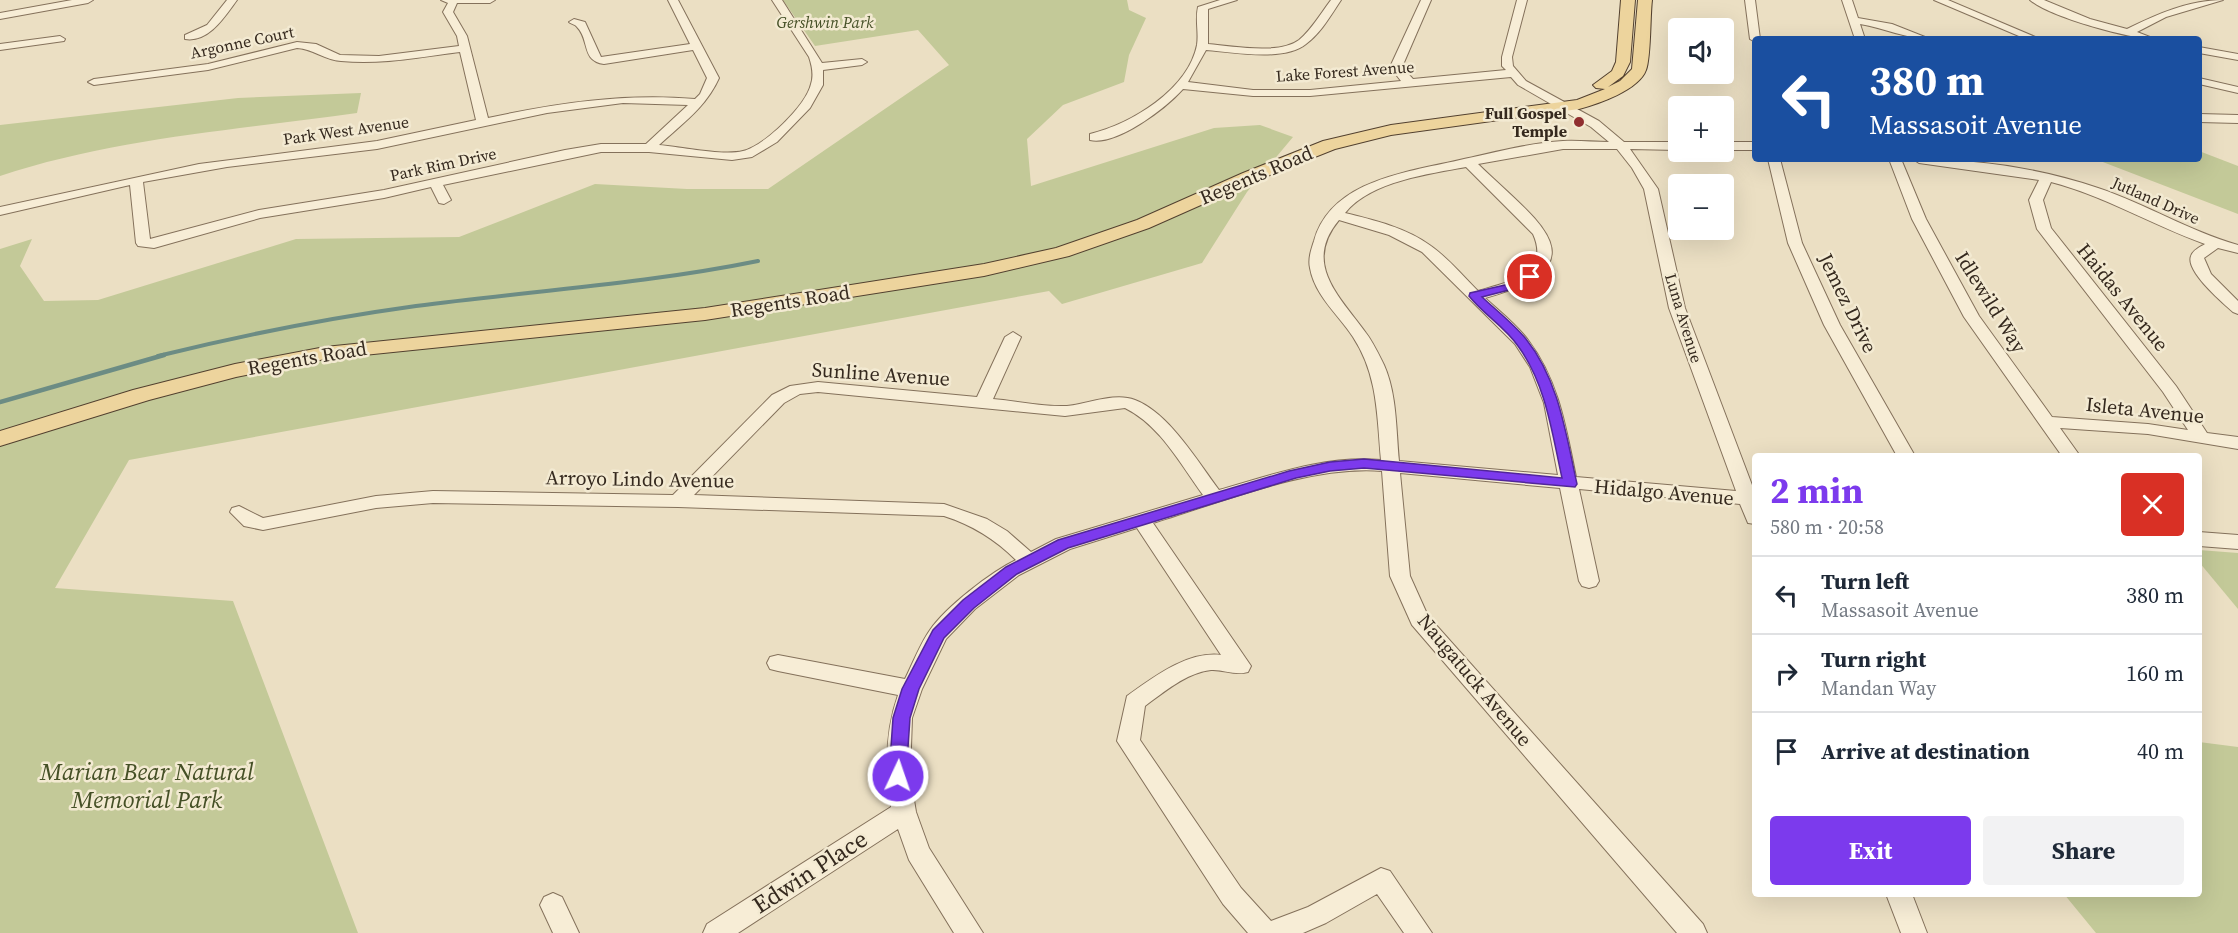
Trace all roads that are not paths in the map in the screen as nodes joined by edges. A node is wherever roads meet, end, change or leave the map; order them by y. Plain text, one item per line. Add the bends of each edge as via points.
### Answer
1 (88, 0) edge
2 (232, 0) edge
3 (451, 0) edge
4 (490, 0) edge
5 (673, 0) edge
6 (777, 0) edge
7 (1232, 0) edge
8 (1336, 0) edge
9 (1426, 0) edge
10 (1522, 0) edge
11 (1628, 0) edge
12 (1645, 0) edge
13 (1750, 0) edge
14 (1846, 0) edge
15 (1939, 0) edge
16 (2035, 0) edge
17 (2218, 0) edge
18 (0, 16) edge
19 (1854, 20) junction
20 (574, 22) dead end
21 (2128, 33) junction
22 (1755, 36) edge
23 (1859, 36) edge
24 (1916, 36) edge
25 (2028, 36) edge
26 (2139, 36) edge
27 (189, 37) dead end
28 (60, 39) dead end
29 (697, 46) junction
30 (0, 47) edge
31 (1202, 47) junction
32 (465, 48) junction
33 (2202, 51) edge
34 (2238, 57) edge
35 (862, 62) dead end
36 (818, 67) junction
37 (1513, 73) junction
38 (94, 82) dead end
39 (2202, 82) edge
40 (1410, 83) junction
41 (1180, 85) junction
42 (2238, 90) edge
43 (699, 103) junction
44 (1559, 104) junction
45 (2202, 118) edge
46 (2238, 119) edge
47 (483, 124) junction
48 (1094, 137) dead end
49 (1620, 145) junction
50 (1668, 146) edge
51 (1734, 146) edge
52 (1752, 146) edge
53 (649, 147) junction
54 (1469, 162) junction
55 (1775, 162) edge
56 (1896, 162) edge
57 (1939, 162) edge
58 (2046, 178) junction
59 (136, 181) junction
60 (435, 182) junction
61 (444, 200) dead end
62 (0, 211) edge
63 (1334, 214) junction
64 (2215, 243) junction
65 (2238, 249) edge
66 (1474, 296) junction
67 (2238, 309) edge
68 (1013, 337) dead end
69 (983, 403) junction
70 (2047, 422) junction
71 (0, 427) edge
72 (2201, 436) junction
73 (0, 439) edge
74 (2238, 443) edge
75 (1904, 453) edge
76 (2069, 453) edge
77 (1389, 467) junction
78 (1570, 484) junction
79 (1215, 498) junction
80 (1751, 499) edge
81 (678, 501) junction
82 (239, 512) dead end
83 (1142, 521) junction
84 (2202, 539) edge
85 (2238, 542) edge
86 (1030, 562) junction
87 (1589, 582) dead end
88 (778, 663) dead end
89 (910, 689) junction
90 (904, 812) junction
91 (1900, 897) edge
92 (553, 905) dead end
93 (566, 933) edge
94 (716, 933) edge
95 (970, 933) edge
96 (1265, 933) edge
97 (1273, 933) edge
98 (1419, 933) edge
99 (1694, 933) edge
100 (1914, 933) edge

1 - 18 street
2 - 27 street via 211,27
3 - 4 street
3 - 32 street via 448,12
5 - 29 street
6 - 36 street
7 - 31 street via 1203,7
8 - 31 street via 1302,43 1290,48
9 - 40 street via 1396,67
10 - 37 street via 1507,57
11 - 44 main road via 1623,62 1618,73
12 - 44 main road via 1639,70 1605,95
13 - 22 street
14 - 19 street
15 - 25 street
16 - 21 street
17 - 21 street via 2162,15
19 - 23 street
19 - 24 street
20 - 29 street via 581,24 597,60 604,62
21 - 26 street
28 - 30 street
29 - 43 street via 713,78
31 - 41 street
32 - 38 street, Argonne Court via 379,59 339,58 312,46 297,45 208,67
32 - 47 street
33 - 34 street
35 - 36 street
36 - 53 street, Park Rim Drive via 817,85 806,106 787,127 754,152 732,156
37 - 40 street, Lake Forest Avenue
37 - 44 street, Luna Avenue via 1522,83
39 - 42 street
40 - 41 street, Lake Forest Avenue via 1289,94
41 - 48 street via 1154,109 1127,126
43 - 47 street, Park West Avenue via 612,100
43 - 53 street
44 - 49 street, Luna Avenue via 1595,124
44 - 71 main road, Regents Road via 1421,117 1322,138 1129,219 1050,245 988,258 740,298 414,329 328,341 141,382
44 - 73 main road, Regents Road via 1391,130 1329,145 1143,224 1062,252 984,270 705,314 325,353 141,394
45 - 46 street
47 - 59 street, Park West Avenue via 345,150 230,162
49 - 50 street
49 - 54 street via 1563,145
49 - 80 street, Luna Avenue via 1650,189 1677,308
51 - 52 street
53 - 60 street, Park Rim Drive via 601,148
54 - 63 street via 1392,180 1372,188
54 - 66 street via 1539,232 1545,241 1546,257 1530,277
55 - 75 street, Jemez Drive via 1795,243 1832,325
56 - 70 street, Idlewild Way via 1945,271 1972,317
57 - 58 street, Jutland Drive
58 - 64 street, Jutland Drive via 2092,191
58 - 72 street, Haidas Avenue via 2036,200 2044,229 2170,390
59 - 60 street, Park Rim Drive via 143,243 154,244 259,214
59 - 62 street, Park West Avenue
60 - 61 street
63 - 66 street via 1385,227 1412,239
63 - 77 street, Naugatuck Avenue via 1324,229 1317,268 1328,296 1360,336 1376,366 1383,387
64 - 65 street, Jutland Drive
64 - 67 street via 2197,261 2203,273
66 - 78 street via 1521,341 1538,367 1552,403
68 - 69 street
69 - 79 street, Sunline Avenue via 1065,411 1129,403 1153,417
69 - 81 street, Sunline Avenue via 818,387 796,390 778,399
70 - 72 street, Isleta Avenue
70 - 76 street, Idlewild Way
72 - 74 street, Isleta Avenue
77 - 78 street, Hidalgo Avenue
77 - 79 street, Hidalgo Avenue via 1330,466
77 - 99 street, Naugatuck Avenue via 1400,576 1419,620
78 - 80 street, Hidalgo Avenue
78 - 87 street
79 - 83 street, Hidalgo Avenue
81 - 82 street, Arroyo Lindo Avenue via 432,497 376,502 263,524
81 - 86 street, Arroyo Lindo Avenue via 944,510 987,526
83 - 86 street, Hidalgo Avenue via 1063,544
83 - 96 street via 1240,666 1210,662 1172,675 1135,702 1128,741 1232,896
84 - 85 street
86 - 89 street, Hidalgo Avenue via 1012,570 977,597 938,634
88 - 89 street
89 - 90 street, Hidalgo Avenue via 901,718 898,764
90 - 94 street, Edwin Place
90 - 95 street, Hidalgo Avenue via 918,852
91 - 100 street
92 - 93 street
97 - 98 street via 1317,915 1381,879

